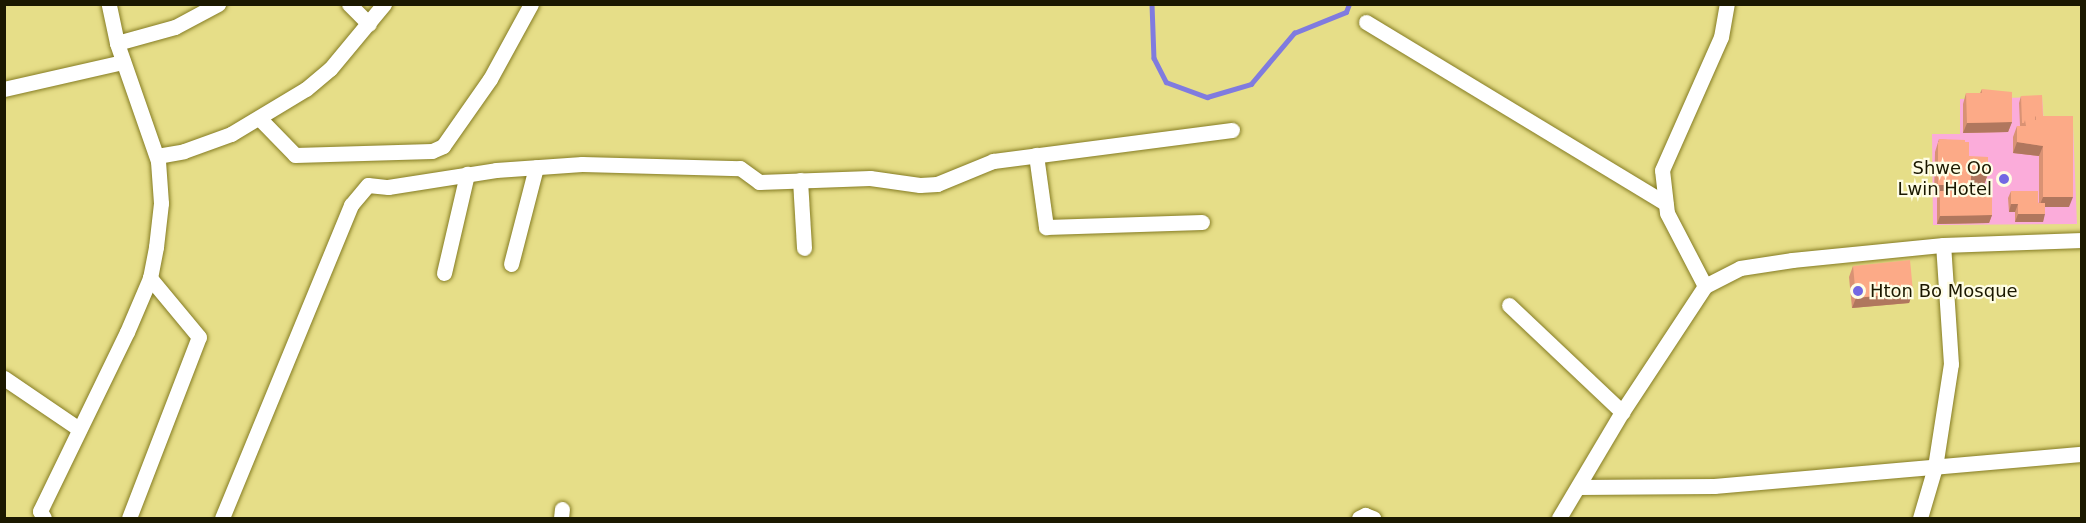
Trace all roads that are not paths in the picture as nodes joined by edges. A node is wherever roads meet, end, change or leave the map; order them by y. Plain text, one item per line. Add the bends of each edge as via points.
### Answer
1 (109, 4) edge
2 (218, 4) edge
3 (349, 4) edge
4 (384, 4) edge
5 (531, 4) edge
6 (1727, 4) edge
7 (1366, 22) dead end
8 (369, 24) junction
9 (117, 43) junction
10 (123, 62) junction
11 (4, 89) edge
12 (260, 119) junction
13 (1232, 130) dead end
14 (1036, 155) junction
15 (157, 156) junction
16 (536, 167) junction
17 (467, 174) junction
18 (800, 180) junction
19 (1665, 203) junction
20 (1202, 222) dead end
21 (2082, 240) edge
22 (1943, 245) junction
23 (804, 248) dead end
24 (511, 264) dead end
25 (444, 273) dead end
26 (150, 278) junction
27 (1705, 286) junction
28 (1509, 305) dead end
29 (4, 378) edge
30 (1622, 412) junction
31 (79, 429) junction
32 (2082, 453) edge
33 (1935, 466) junction
34 (1578, 487) junction
35 (44, 519) edge
36 (129, 519) edge
37 (222, 519) edge
38 (1359, 519) edge
39 (1373, 519) edge
40 (1559, 519) edge
41 (1920, 519) edge

1 - 9 street
2 - 9 street via 175,27
3 - 8 street
4 - 8 street
5 - 12 street via 490,79 442,146 432,151 296,155
6 - 19 street via 1721,37 1662,170
7 - 19 street
8 - 12 street via 330,69
9 - 10 street
10 - 11 street
10 - 15 street
12 - 15 street via 209,143
13 - 14 street
14 - 18 street via 993,161 937,184 870,178
14 - 20 street via 1046,227
15 - 26 street via 161,203
16 - 17 street
16 - 18 street via 582,164 740,168 759,182
16 - 24 street
17 - 25 street
17 - 37 street via 388,188 368,185 351,205
18 - 23 street
19 - 27 street
21 - 22 street
22 - 27 street via 1740,268
22 - 33 street via 1951,364
26 - 31 street
26 - 36 street via 199,337
27 - 30 street
28 - 30 street
29 - 31 street
30 - 34 street
31 - 35 street via 40,511
32 - 33 street
33 - 34 street via 1714,486
33 - 41 street
34 - 40 street
38 - 39 street via 1365,515

